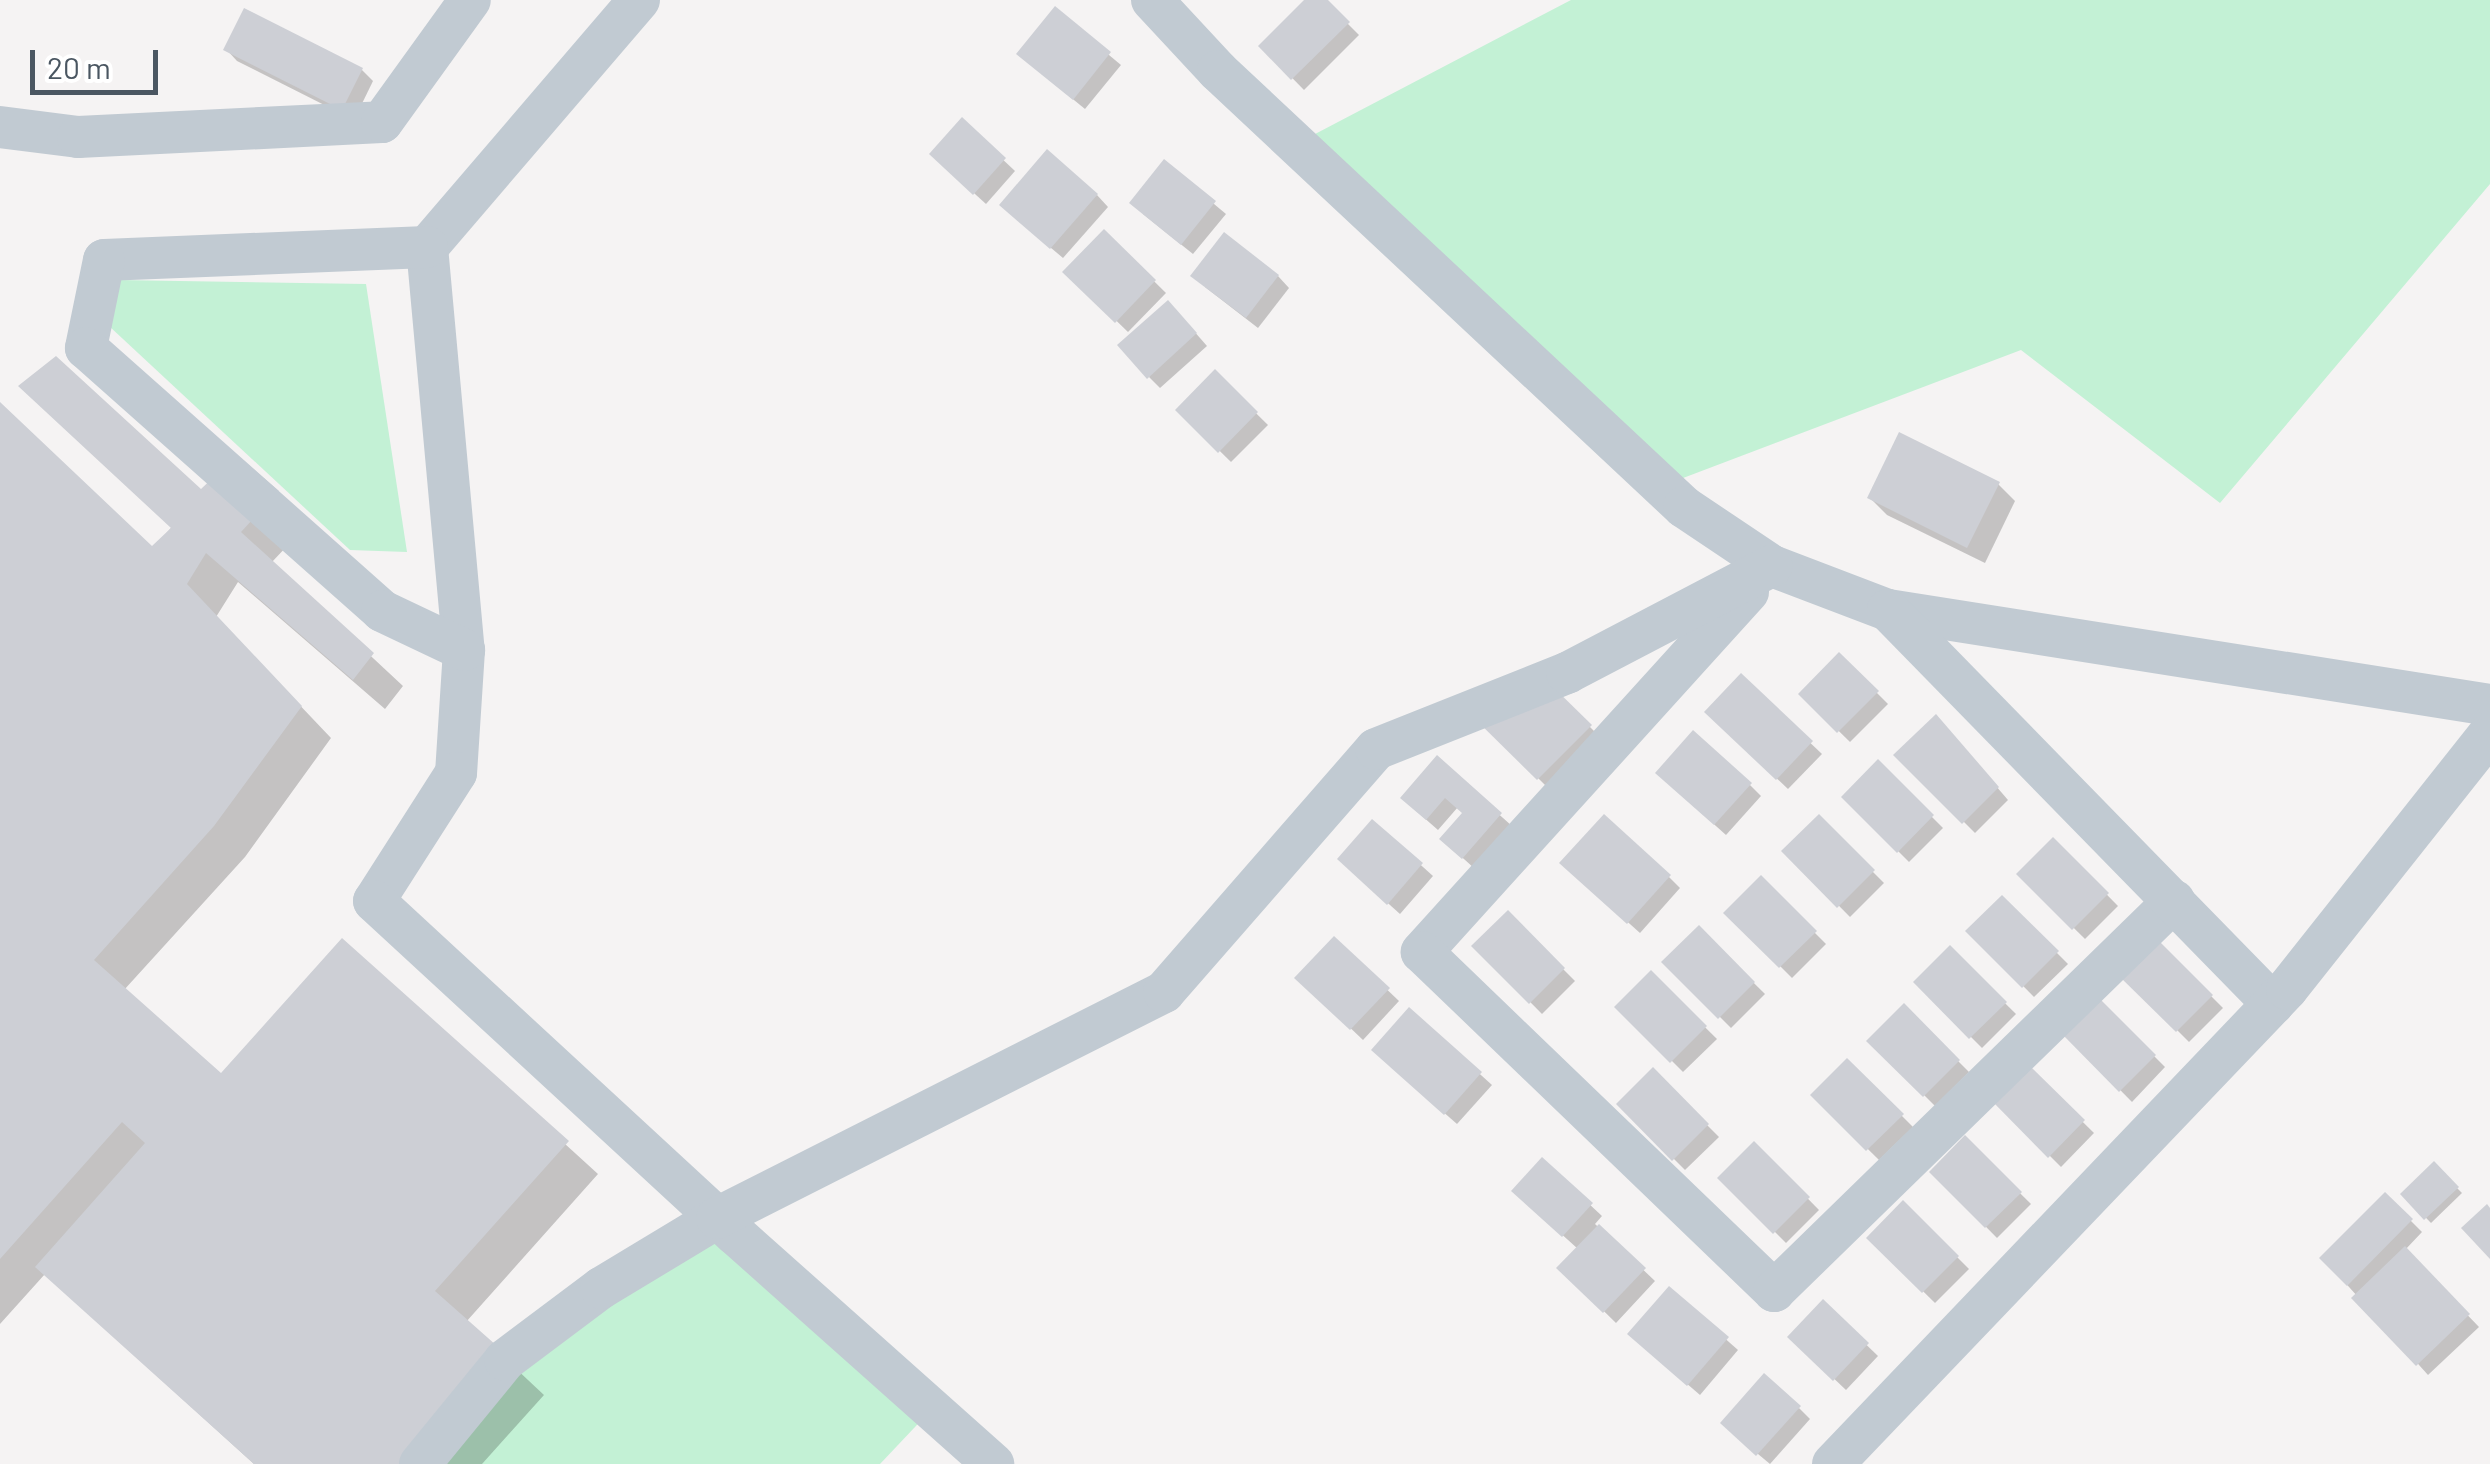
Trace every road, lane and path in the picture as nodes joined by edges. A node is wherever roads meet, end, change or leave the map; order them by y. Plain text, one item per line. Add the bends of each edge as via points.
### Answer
1 (470, 0) edge
2 (639, 0) edge
3 (1152, 0) edge
4 (0, 126) edge
5 (427, 247) junction
6 (1772, 566) junction
7 (1888, 610) junction
8 (464, 650) junction
9 (2490, 705) edge
10 (2490, 733) edge
11 (2174, 901) junction
12 (2272, 1004) junction
13 (717, 1218) junction
14 (420, 1464) edge
15 (994, 1464) edge
16 (1833, 1464) edge

1 - 4 street via 382,122 78,138
2 - 5 street
3 - 6 street via 1218,71 1684,507
5 - 8 street
5 - 8 street via 104,260 86,348 382,610
6 - 7 street
6 - 11 street via 1422,952 1774,1291
6 - 13 street via 1568,673 1376,750 1164,992
7 - 9 street
7 - 11 street
8 - 13 street via 456,773 374,902
10 - 12 street
11 - 12 street
12 - 16 street
13 - 14 street via 602,1288 505,1360
13 - 15 street

